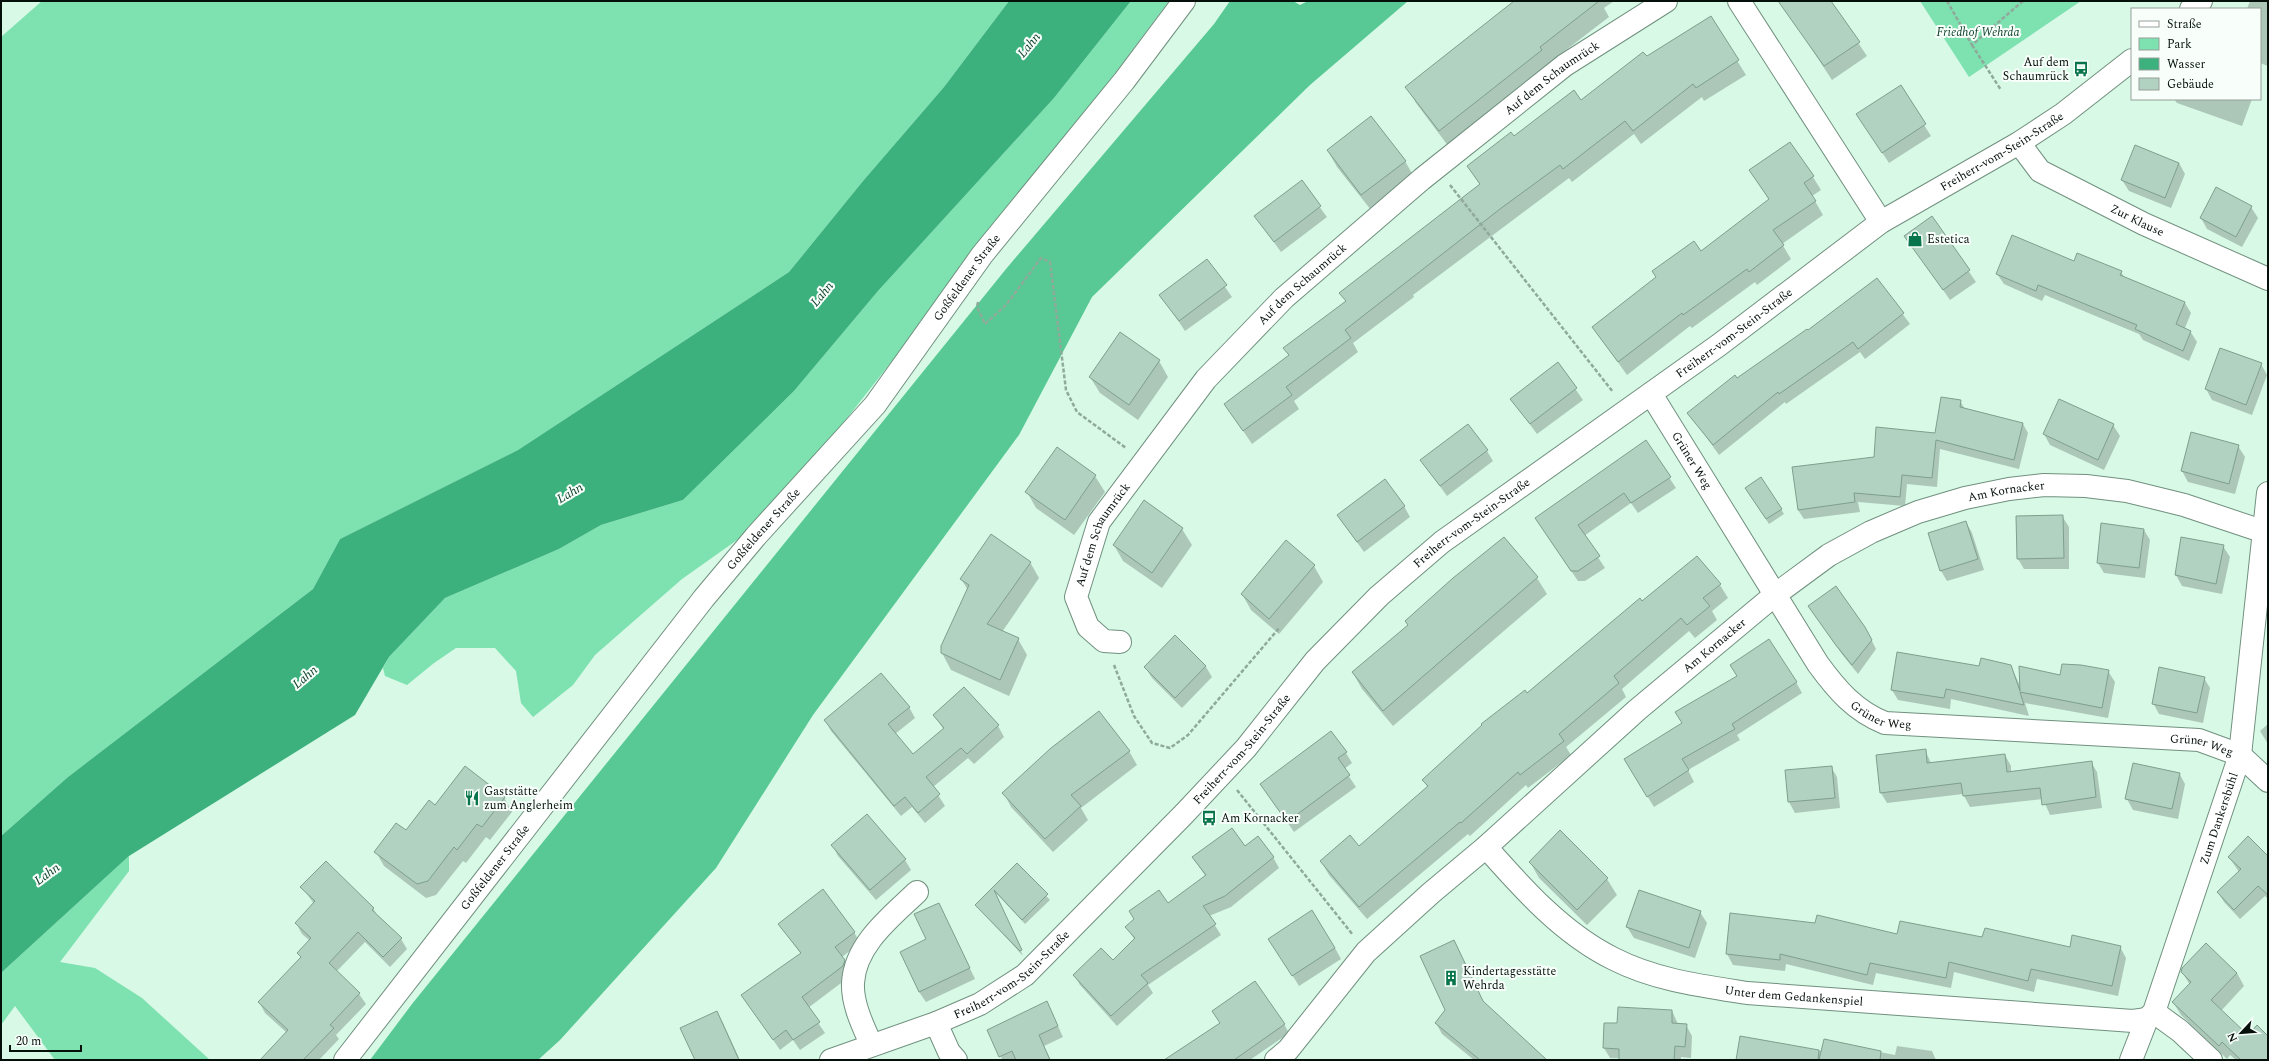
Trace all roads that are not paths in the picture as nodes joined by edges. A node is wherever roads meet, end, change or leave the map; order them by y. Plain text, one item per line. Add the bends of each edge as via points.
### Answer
1 (1184, 1) edge
2 (1666, 1) edge
3 (1739, 1) edge
4 (2201, 1) edge
5 (2192, 8) edge
6 (2131, 61) edge
7 (2019, 143) junction
8 (1881, 222) junction
9 (2268, 279) edge
10 (1652, 394) junction
11 (2268, 493) edge
12 (2265, 532) edge
13 (1776, 594) junction
14 (1112, 641) road end
15 (2240, 754) junction
16 (2268, 781) edge
17 (1486, 847) junction
18 (917, 892) dead end
19 (2151, 1015) junction
20 (936, 1023) junction
21 (871, 1044) junction
22 (345, 1060) edge
23 (831, 1060) edge
24 (956, 1060) edge
25 (1276, 1060) edge
26 (2131, 1060) edge
27 (2211, 1060) edge

1 - 22 street, Goßfeldener Straße via 1124,81 982,255 875,405 756,536 704,598
2 - 14 street, Auf dem Schaumrück via 1565,65 1436,168 1284,298 1206,379 1099,522 1076,597 1088,627
3 - 8 street
4 - 5 street
6 - 7 street, Freiherr-vom-Stein-Straße via 2063,114
7 - 8 street, Freiherr-vom-Stein-Straße
7 - 9 street, Zur Klause via 2040,171 2144,224
8 - 10 street, Freiherr-vom-Stein-Straße
10 - 13 street, Grüner Weg
10 - 20 street, Freiherr-vom-Stein-Straße via 1442,542 1379,596 1315,661 1223,773 1025,975 980,1004
11 - 12 street, Zum Dankersbühl
12 - 13 street, Am Kornacker via 2184,505 2127,491 2086,486 2009,489 1965,498 1918,512 1871,532 1829,555
12 - 15 street, Zum Dankersbühl
13 - 15 street, Grüner Weg via 1836,689 1868,716 1885,723 2199,740
13 - 17 street, Am Kornacker via 1637,710
15 - 16 street, Grüner Weg
15 - 19 street, Zum Dankersbühl
17 - 19 street, Unter dem Gedankenspiel via 1528,894 1572,932 1614,959 1660,977 1747,993 2134,1021
17 - 25 street, Am Kornacker via 1366,952 1288,1050
18 - 21 street via 880,928 860,956 853,983 859,1017
19 - 26 street, Zum Dankersbühl
19 - 27 street via 2180,1031
20 - 21 street, Freiherr-vom-Stein-Straße
20 - 24 street via 949,1052
21 - 23 street, Freiherr-vom-Stein-Straße

